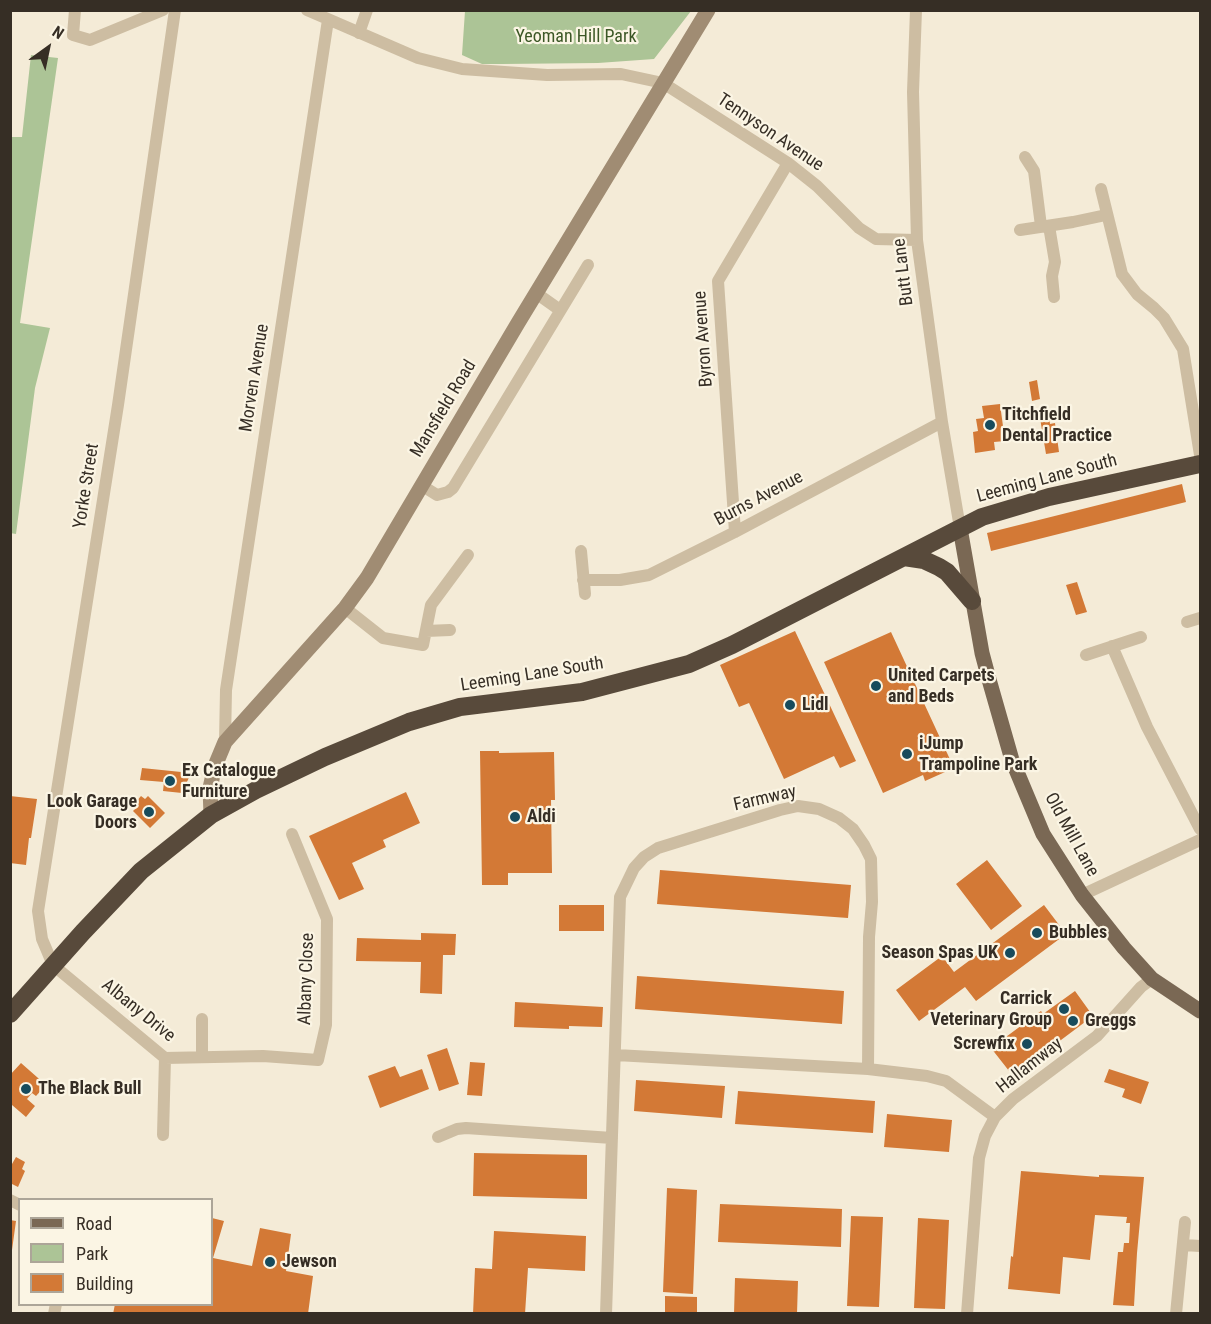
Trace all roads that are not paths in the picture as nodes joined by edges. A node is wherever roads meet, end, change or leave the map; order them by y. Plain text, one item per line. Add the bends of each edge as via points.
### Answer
1 (75, 10) edge
2 (163, 10) edge
3 (175, 10) edge
4 (307, 10) edge
5 (366, 10) edge
6 (708, 10) edge
7 (916, 10) edge
8 (328, 20) junction
9 (358, 33) junction
10 (663, 83) junction
11 (1025, 157) dead end
12 (788, 163) junction
13 (1101, 189) dead end
14 (1106, 215) junction
15 (1045, 226) junction
16 (1020, 230) dead end
17 (917, 240) junction
18 (588, 265) dead end
19 (536, 293) junction
20 (1054, 297) dead end
21 (560, 310) junction
22 (942, 422) junction
23 (1200, 455) edge
24 (1200, 464) edge
25 (421, 486) junction
26 (960, 528) junction
27 (735, 532) junction
28 (581, 551) dead end
29 (468, 555) dead end
30 (904, 557) junction
31 (583, 580) junction
32 (585, 594) dead end
33 (972, 601) junction
34 (345, 608) junction
35 (1200, 618) edge
36 (1187, 622) dead end
37 (450, 630) dead end
38 (426, 631) junction
39 (1140, 637) dead end
40 (1112, 646) junction
41 (1086, 655) dead end
42 (225, 742) junction
43 (211, 815) junction
44 (1200, 829) edge
45 (292, 834) dead end
46 (1200, 840) edge
47 (1082, 895) junction
48 (53, 965) junction
49 (1152, 979) junction
50 (1200, 1011) edge
51 (10, 1014) edge
52 (202, 1019) dead end
53 (616, 1054) junction
54 (202, 1056) junction
55 (165, 1058) junction
56 (318, 1060) joint
57 (868, 1069) junction
58 (995, 1117) junction
59 (163, 1135) dead end
60 (438, 1137) dead end
61 (612, 1138) junction
62 (1185, 1222) dead end
63 (1184, 1245) junction
64 (1200, 1246) edge
65 (606, 1314) edge
66 (967, 1314) edge
67 (1176, 1314) edge

1 - 2 street via 73,35 90,40
3 - 48 street, Yorke Street via 118,405 38,911 42,939
4 - 8 street
5 - 9 street
6 - 10 main road, Mansfield Road
7 - 17 street, Butt Lane via 913,92
8 - 9 street
8 - 42 street, Morven Avenue via 226,690
9 - 10 street via 418,58 462,69 548,75 621,74
10 - 12 street, Tennyson Avenue
10 - 19 main road, Mansfield Road
11 - 15 street via 1034,171
12 - 17 street, Tennyson Avenue via 876,239
12 - 27 street, Byron Avenue via 718,281
13 - 14 street
14 - 15 street
14 - 23 street via 1122,273 1137,294 1164,318 1183,348
15 - 16 street
15 - 20 street via 1055,261
17 - 22 street, Butt Lane
18 - 21 street
19 - 21 street
19 - 25 main road, Mansfield Road
21 - 25 street via 453,488 437,495
22 - 26 street, Butt Lane
22 - 27 street, Burns Avenue
24 - 26 highway, Leeming Lane South via 1049,496
25 - 34 main road, Mansfield Road
26 - 30 highway, Leeming Lane South
26 - 33 main road, Old Mill Lane
27 - 31 street, Burns Avenue via 649,575
28 - 31 street
29 - 38 street via 431,605
30 - 33 highway via 939,567
30 - 43 highway, Leeming Lane South via 689,664 582,692 460,707 409,722 325,757
31 - 32 street
33 - 47 main road, Old Mill Lane via 1012,760 1043,834
34 - 38 street via 383,638 423,645
34 - 42 main road, Mansfield Road
35 - 36 street
37 - 38 street
39 - 40 street
40 - 41 street
40 - 44 street via 1147,728
42 - 43 main road, Mansfield Road via 210,788
43 - 48 highway, Leeming Lane South via 141,871
45 - 56 street, Albany Close via 327,919 326,1025
46 - 47 street
47 - 49 main road, Old Mill Lane
48 - 51 highway, Leeming Lane South
48 - 55 street, Albany Drive
49 - 50 main road, Old Mill Lane
49 - 58 street, Hallamway via 1097,1036
52 - 54 street
53 - 57 street
53 - 57 street, Farmway via 621,897 634,868 658,848 780,810 819,808 853,829 871,859
53 - 61 street, Farmway
54 - 55 street, Albany Drive
54 - 56 street, Albany Drive
55 - 59 street
57 - 58 street via 946,1081
58 - 66 street, Hallamway via 979,1158
60 - 61 street via 466,1128
61 - 65 street, Farmway
62 - 63 street
63 - 64 street
63 - 67 street

